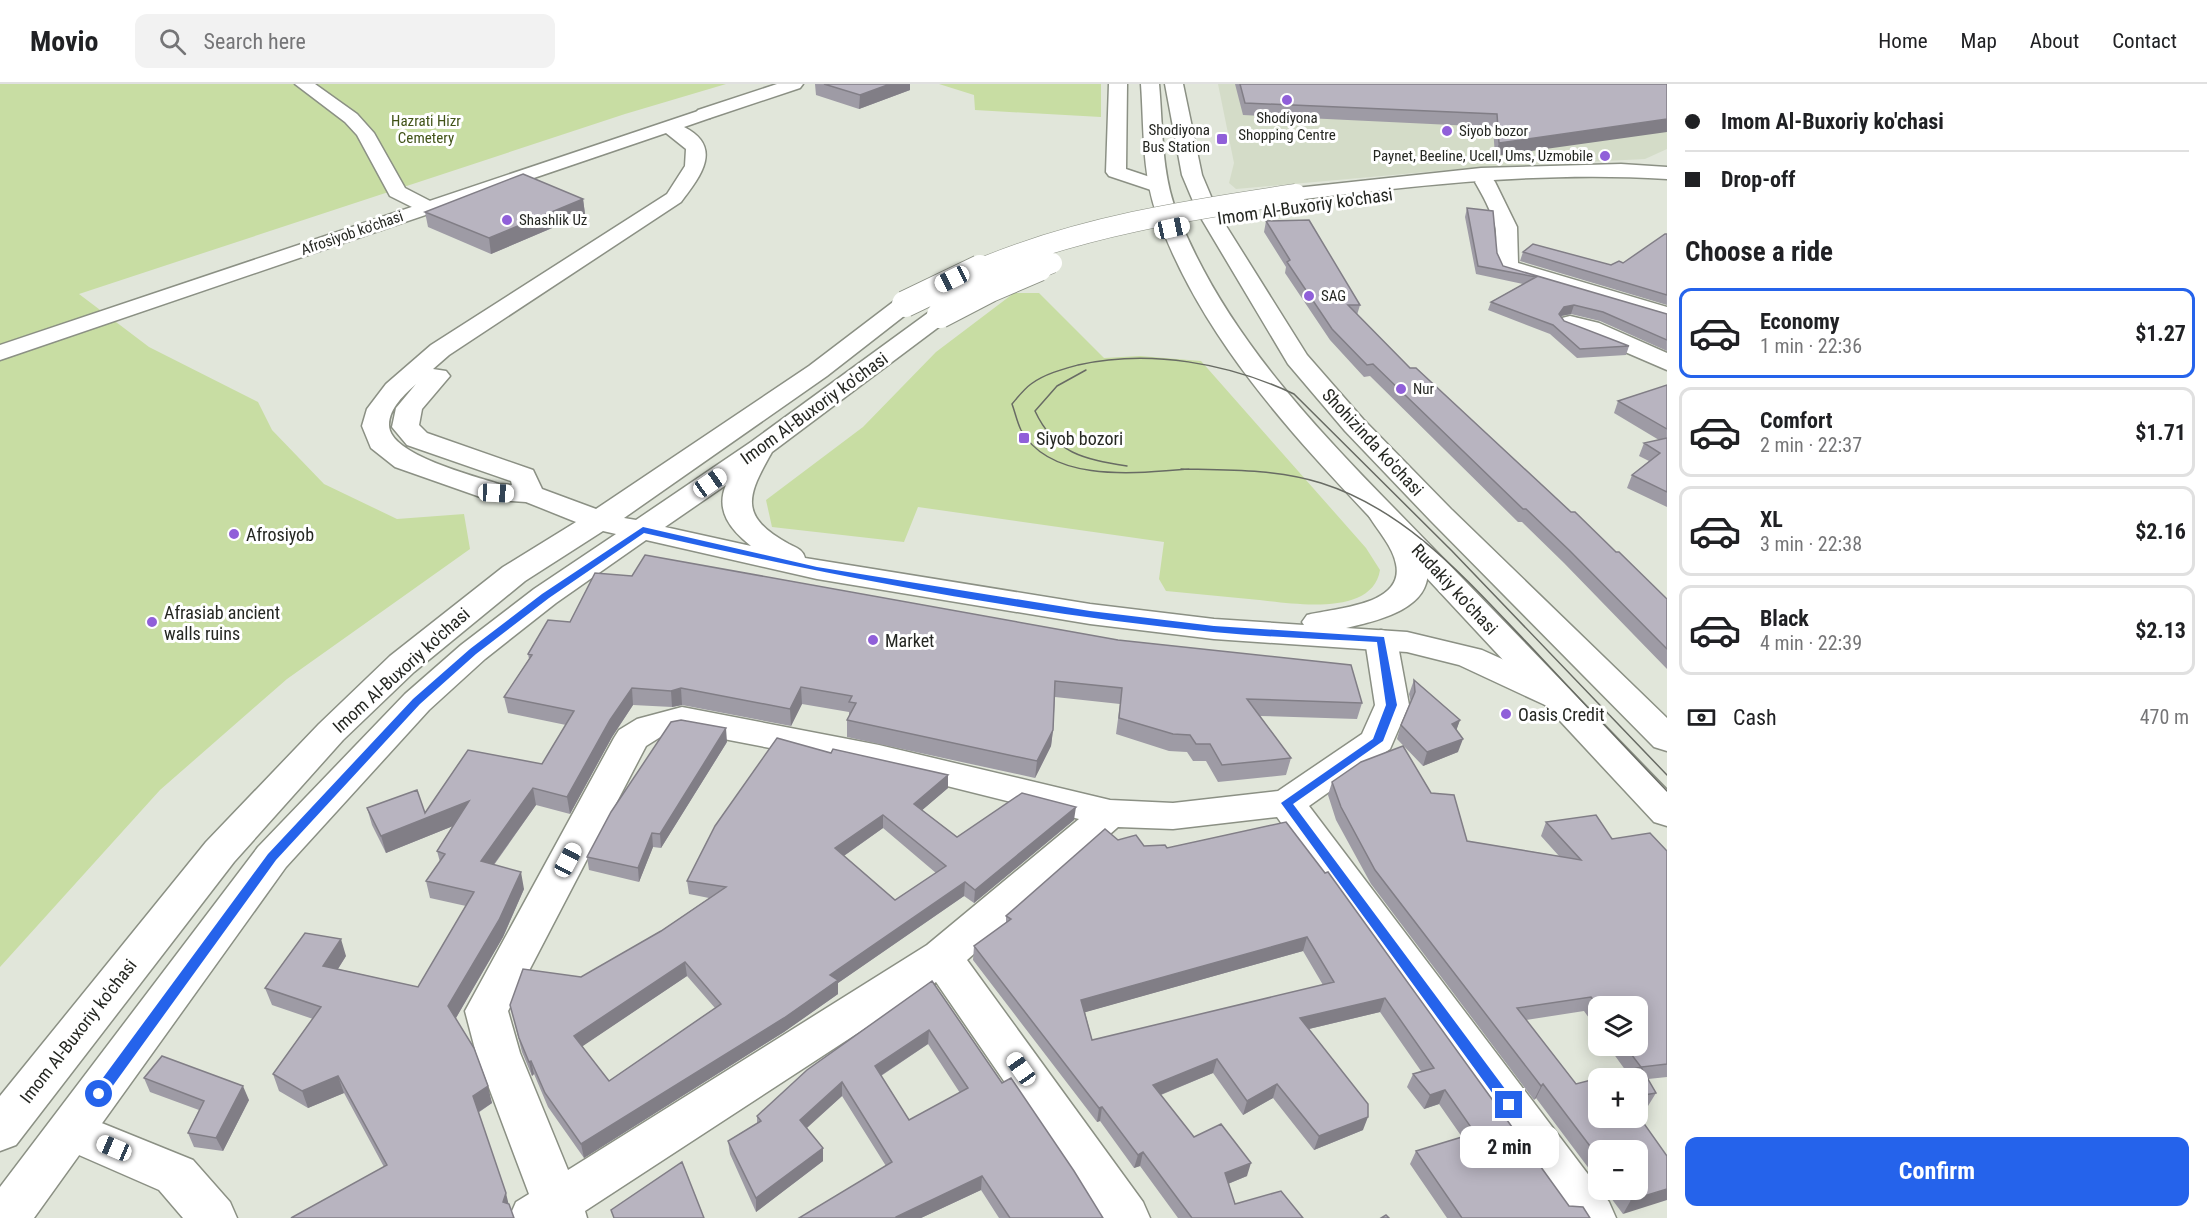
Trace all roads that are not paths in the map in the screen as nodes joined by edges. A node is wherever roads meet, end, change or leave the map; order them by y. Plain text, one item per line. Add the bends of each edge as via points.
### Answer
1 (304, 84) edge
2 (794, 84) edge
3 (1118, 84) edge
4 (1150, 84) edge
5 (1174, 84) edge
6 (687, 120) junction
7 (1667, 173) edge
8 (1667, 181) edge
9 (1485, 182) junction
10 (1417, 185) junction
11 (1158, 186) junction
12 (1302, 199) junction
13 (427, 207) junction
14 (1667, 315) edge
15 (1570, 323) edge
16 (0, 354) edge
17 (1297, 359) junction
18 (1248, 361) junction
19 (1667, 363) edge
20 (761, 448) junction
21 (1379, 509) junction
22 (600, 522) junction
23 (643, 530) junction
24 (817, 570) junction
25 (1214, 629) junction
26 (1381, 640) junction
27 (1557, 697) junction
28 (1667, 739) edge
29 (1287, 803) junction
30 (1110, 813) junction
31 (1667, 813) edge
32 (942, 957) junction
33 (0, 1131) edge
34 (72, 1131) junction
35 (551, 1213) edge
36 (5, 1218) edge
37 (213, 1218) edge
38 (1126, 1218) edge
39 (1592, 1218) edge

1 - 13 main road via 365,133 397,192
2 - 6 main road, Afrosiyob ko'chasi
3 - 11 main road via 1116,172
4 - 11 main road
5 - 17 main road, Shohizinda ko'chasi via 1192,175 1208,213
6 - 13 main road, Afrosiyob ko'chasi
6 - 22 main road via 707,125 718,145 715,170 704,193 466,351 409,408 405,427 417,439 523,476 530,494
7 - 10 main road, Imom Al-Buxoriy ko'chasi via 1528,171
8 - 9 main road, Imom Al-Buxoriy ko'chasi via 1606,178
9 - 10 main road, Imom Al-Buxoriy ko'chasi
9 - 14 main road via 1506,224 1505,258 1509,267
10 - 12 main road, Imom Al-Buxoriy ko'chasi
11 - 18 main road via 1178,242
12 - 20 main road, Imom Al-Buxoriy ko'chasi, bridge via 1093,249 990,289 940,315
12 - 22 main road, Imom Al-Buxoriy ko'chasi, bridge via 1148,217 1060,238 967,271 905,304 818,371
13 - 16 main road, Afrosiyob ko'chasi
15 - 19 main road via 1590,328
17 - 18 main road
17 - 28 main road, Shohizinda ko'chasi via 1441,515
18 - 21 main road, Rudakiy ko'chasi via 1316,443
20 - 23 main road, Imom Al-Buxoriy ko'chasi
20 - 24 main road via 737,493 739,514 768,544
21 - 25 main road via 1413,567 1409,585 1398,599 1380,610 1353,618
21 - 27 main road, Rudakiy ko'chasi
22 - 23 main road
22 - 33 main road, Imom Al-Buxoriy ko'chasi via 514,574 479,601 402,664 331,732 220,852
23 - 24 main road
23 - 34 main road, Imom Al-Buxoriy ko'chasi via 545,596 473,651 417,702 272,857
24 - 25 main road via 1090,614
25 - 26 main road
26 - 27 main road via 1470,657
26 - 29 main road via 1392,705 1377,741
27 - 31 main road, Rudakiy ko'chasi
29 - 30 main road via 1173,816
29 - 39 main road
30 - 32 main road
30 - 35 main road via 879,757 682,719 660,722 632,738 486,1011
32 - 35 main road
32 - 38 main road
34 - 36 main road, Imom Al-Buxoriy ko'chasi
34 - 37 main road via 176,1175

